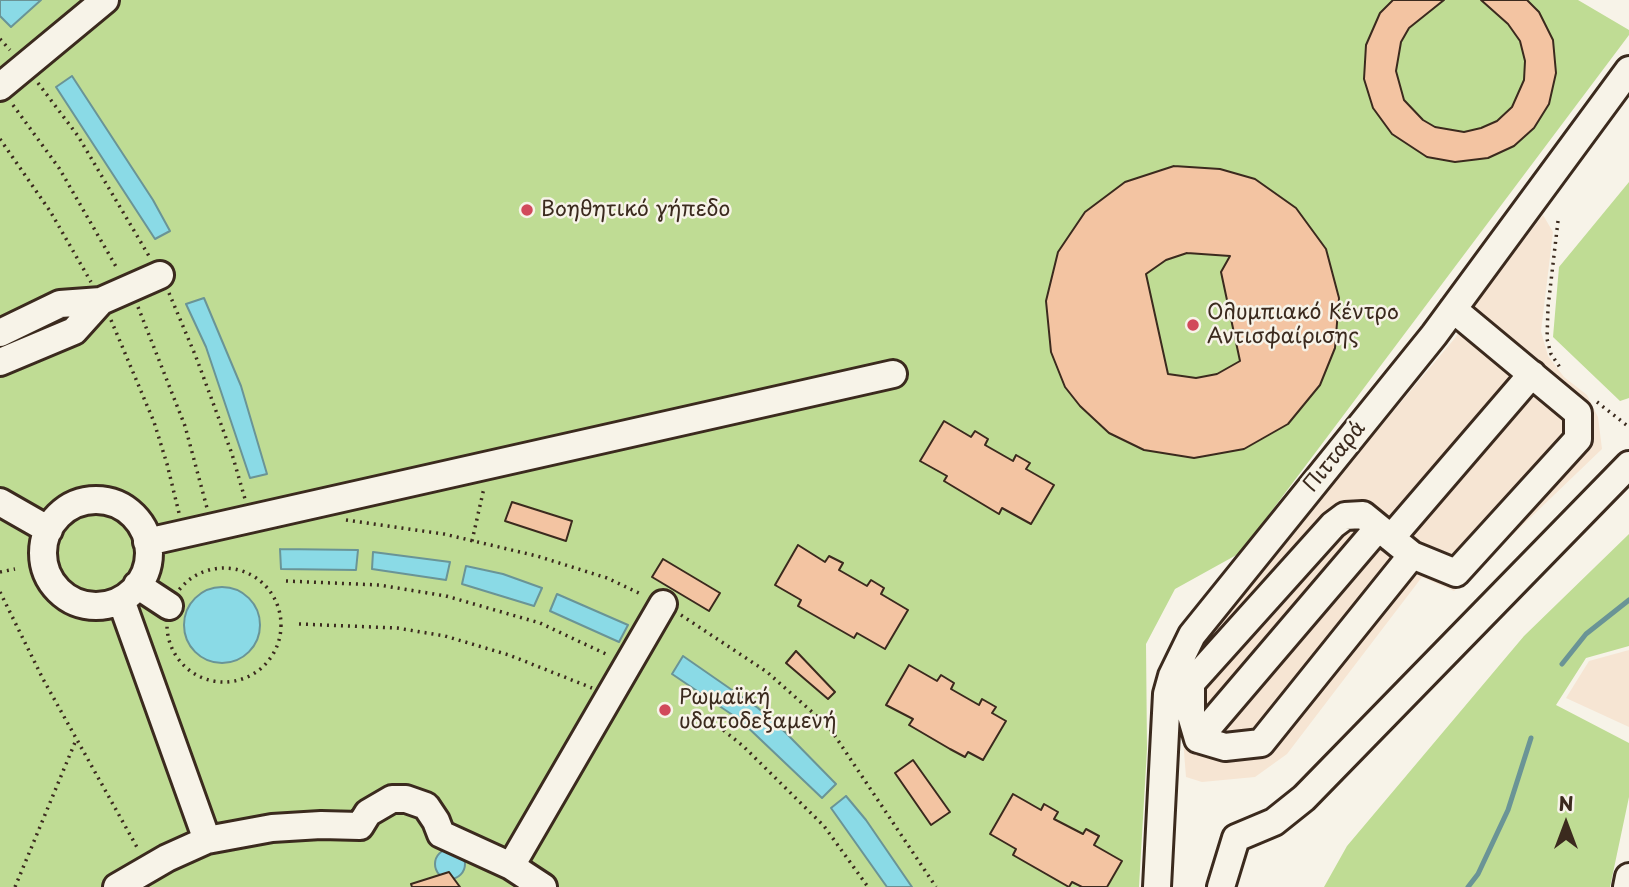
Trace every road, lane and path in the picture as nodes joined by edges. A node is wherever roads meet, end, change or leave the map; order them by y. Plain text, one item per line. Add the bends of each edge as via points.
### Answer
1 (105, 0) edge
2 (0, 39) edge
3 (25, 67) junction
4 (1629, 70) edge
5 (0, 87) edge
6 (1558, 221) dead end
7 (160, 275) junction
8 (101, 301) junction
9 (1454, 309) junction
10 (0, 333) edge
11 (0, 362) edge
12 (893, 374) dead end
13 (1532, 374) junction
14 (1568, 375) dead end
15 (1595, 400) dead end
16 (1629, 427) edge
17 (1629, 465) edge
18 (489, 466) junction
19 (0, 502) edge
20 (251, 518) junction
21 (344, 520) dead end
22 (49, 530) junction
23 (1384, 533) junction
24 (472, 541) junction
25 (147, 542) junction
26 (1412, 555) junction
27 (15, 569) dead end
28 (0, 572) edge
29 (286, 581) dead end
30 (0, 592) edge
31 (129, 593) junction
32 (663, 604) junction
33 (169, 606) junction
34 (299, 624) dead end
35 (628, 667) junction
36 (611, 698) junction
37 (707, 717) dead end
38 (1198, 739) junction
39 (76, 740) junction
40 (207, 840) junction
41 (511, 866) junction
42 (149, 868) junction
43 (1629, 877) edge
44 (15, 887) edge
45 (117, 887) edge
46 (544, 887) edge
47 (868, 887) edge
48 (936, 887) edge
49 (1157, 887) edge
50 (1221, 887) edge
51 (1627, 887) edge

1 - 3 street
2 - 3 path
3 - 5 street
3 - 7 path via 78,136
4 - 9 street, Πιτταρά
6 - 14 path via 1547,339 1551,354
7 - 8 street
7 - 20 path via 196,357
8 - 10 street via 60,304
8 - 11 street via 74,331
9 - 13 street
9 - 49 street, Πιτταρά via 1206,617 1180,657 1167,694
12 - 18 street
13 - 23 street
13 - 26 street via 1578,412 1578,439 1456,573
15 - 16 path
17 - 50 street via 1304,798 1274,822 1236,838
18 - 20 street
18 - 24 path
19 - 22 street
20 - 25 street
21 - 24 path
22 - 25 street via 61,513 93,500 127,510
22 - 31 street via 43,559 57,589 87,605 104,605
23 - 26 street
23 - 38 street
23 - 38 street via 1363,515 1345,516 1333,525 1191,683 1191,715
24 - 32 path via 607,578
25 - 31 street via 145,574
26 - 38 street via 1261,743 1225,747
27 - 28 path
29 - 35 path via 379,585 446,596 540,623
30 - 39 path
31 - 33 street
31 - 40 street
32 - 35 street
32 - 48 path via 767,672 828,727
33 - 33 path via 192,576 230,568 264,583 281,617 281,636 262,668 228,683 209,681 192,673 169,644
34 - 36 path via 397,628 445,636 568,677
35 - 36 street
36 - 41 street
37 - 47 path via 824,826
39 - 42 path
39 - 44 path
40 - 41 street via 272,828 360,826 380,804 406,799 426,806 441,834
40 - 42 street
41 - 46 street
42 - 45 street
43 - 51 street

